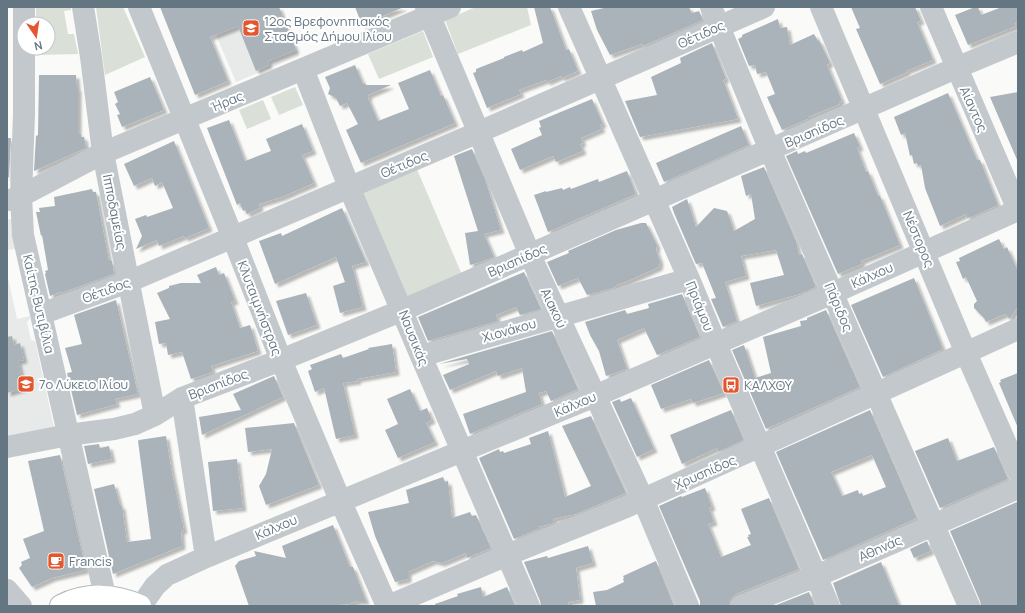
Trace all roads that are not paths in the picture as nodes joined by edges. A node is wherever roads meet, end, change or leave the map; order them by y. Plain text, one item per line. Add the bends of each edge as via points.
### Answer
1 (24, 7) edge
2 (83, 7) edge
3 (140, 7) edge
4 (450, 7) edge
5 (569, 7) edge
6 (764, 7) edge
7 (821, 7) edge
8 (931, 7) edge
9 (428, 12) edge
10 (715, 16) edge
11 (1018, 42) edge
12 (956, 68) junction
13 (303, 69) junction
14 (601, 78) junction
15 (864, 110) junction
16 (16, 113) edge
17 (184, 118) junction
18 (479, 132) junction
19 (770, 150) junction
20 (103, 153) junction
21 (350, 187) junction
22 (14, 199) edge
23 (654, 201) junction
24 (1018, 210) edge
25 (233, 238) junction
26 (924, 252) junction
27 (530, 255) junction
28 (689, 279) junction
29 (128, 282) junction
30 (833, 292) junction
31 (403, 310) junction
32 (41, 314) junction
33 (558, 316) junction
34 (1018, 330) edge
35 (716, 344) junction
36 (966, 353) junction
37 (421, 356) junction
38 (281, 360) junction
39 (876, 393) junction
40 (595, 396) junction
41 (182, 398) junction
42 (155, 415) junction
43 (68, 434) junction
44 (7, 446) edge
45 (760, 447) junction
46 (462, 451) junction
47 (1018, 471) edge
48 (1018, 488) edge
49 (643, 499) junction
50 (340, 500) junction
51 (934, 524) junction
52 (507, 555) junction
53 (206, 557) junction
54 (816, 576) junction
55 (7, 590) edge
56 (105, 596) junction
57 (21, 606) edge
58 (61, 606) edge
59 (140, 606) edge
60 (387, 606) edge
61 (529, 606) edge
62 (688, 606) edge
63 (741, 606) edge
64 (830, 606) edge
65 (969, 606) edge

1 - 16 street, Καίτης Βυτιβίλια
2 - 20 street, Ιπποδαμείας
3 - 17 street, Κλυταιμνήστρας
4 - 9 street, Ήρας
5 - 14 street, Πριάμου
6 - 10 street, Θέτιδος
7 - 15 street, Νέστορος
8 - 12 street, Αίαντος
9 - 13 street, Ήρας
9 - 18 street, Αιακού
10 - 14 street, Θέτιδος
10 - 19 street, Πάριδος
11 - 12 street, Βρισηίδος
12 - 15 street, Βρισηίδος
12 - 24 street, Αίαντος
13 - 17 street, Ήρας
13 - 21 street, Ναυσικάς
14 - 18 street, Θέτιδος
14 - 23 street, Πριάμου
15 - 19 street, Βρισηίδος
15 - 26 street, Νέστορος
16 - 22 street, Καίτης Βυτιβίλια
17 - 20 street, Ήρας
17 - 25 street, Κλυταιμνήστρας
18 - 21 street, Θέτιδος
18 - 27 street, Αιακού
19 - 23 street, Βρισηίδος
19 - 30 street, Πάριδος
20 - 22 street, Ήρας
20 - 29 street, Ιπποδαμείας
21 - 25 street, Θέτιδος
21 - 31 street, Ναυσικάς
22 - 32 street, Καίτης Βυτιβίλια
23 - 27 street, Βρισηίδος
23 - 28 street, Πριάμου
24 - 26 street, Κάλχου
25 - 29 street, Θέτιδος
25 - 38 street, Κλυταιμνήστρας
26 - 30 street, Κάλχου
26 - 36 street, Νέστορος
27 - 31 street, Βρισηίδος
27 - 33 street, Αιακού
28 - 33 street, Χιονάκου
28 - 35 street, Πριάμου
29 - 32 street, Θέτιδος
29 - 42 street, Ιπποδαμείας
30 - 35 street, Κάλχου
30 - 39 street, Πάριδος
31 - 37 street, Ναυσικάς
31 - 38 street, Βρισηίδος
32 - 43 street, Καίτης Βυτιβίλια
33 - 37 street, Χιονάκου
33 - 40 street, Αιακού
34 - 36 street, Χρυσηίδος
35 - 40 street, Κάλχου
35 - 45 street, Πριάμου
36 - 39 street, Χρυσηίδος
36 - 47 street, Νέστορος
37 - 46 street, Ναυσικάς
38 - 41 street, Βρισηίδος
38 - 50 street, Κλυταιμνήστρας
39 - 45 street, Χρυσηίδος
39 - 51 street, Πάριδος
40 - 46 street, Κάλχου
40 - 49 street, Αιακού
41 - 42 street, Βρισηίδος
41 - 53 street
42 - 43 street, Βρισηίδος via 135,424 114,429
43 - 44 street, Βρισηίδος
43 - 56 street, Καίτης Βυτιβίλια
45 - 49 street, Χρυσηίδος
45 - 54 street, Πριάμου
46 - 50 street, Κάλχου
46 - 52 street, Ναυσικάς
48 - 51 street, Αθηνάς
49 - 52 street, Χρυσηίδος
49 - 62 street, Αιακού
50 - 53 street, Κάλχου
50 - 60 street, Κλυταιμνήστρας
51 - 54 street, Αθηνάς
51 - 65 street, Πάριδος
52 - 60 street, Χρυσηίδος
52 - 61 street, Ναυσικάς
53 - 59 street, Κάλχου via 167,575
54 - 63 street, Αθηνάς
54 - 64 street, Πριάμου
55 - 57 street
56 - 58 main road via 80,599
56 - 59 main road

